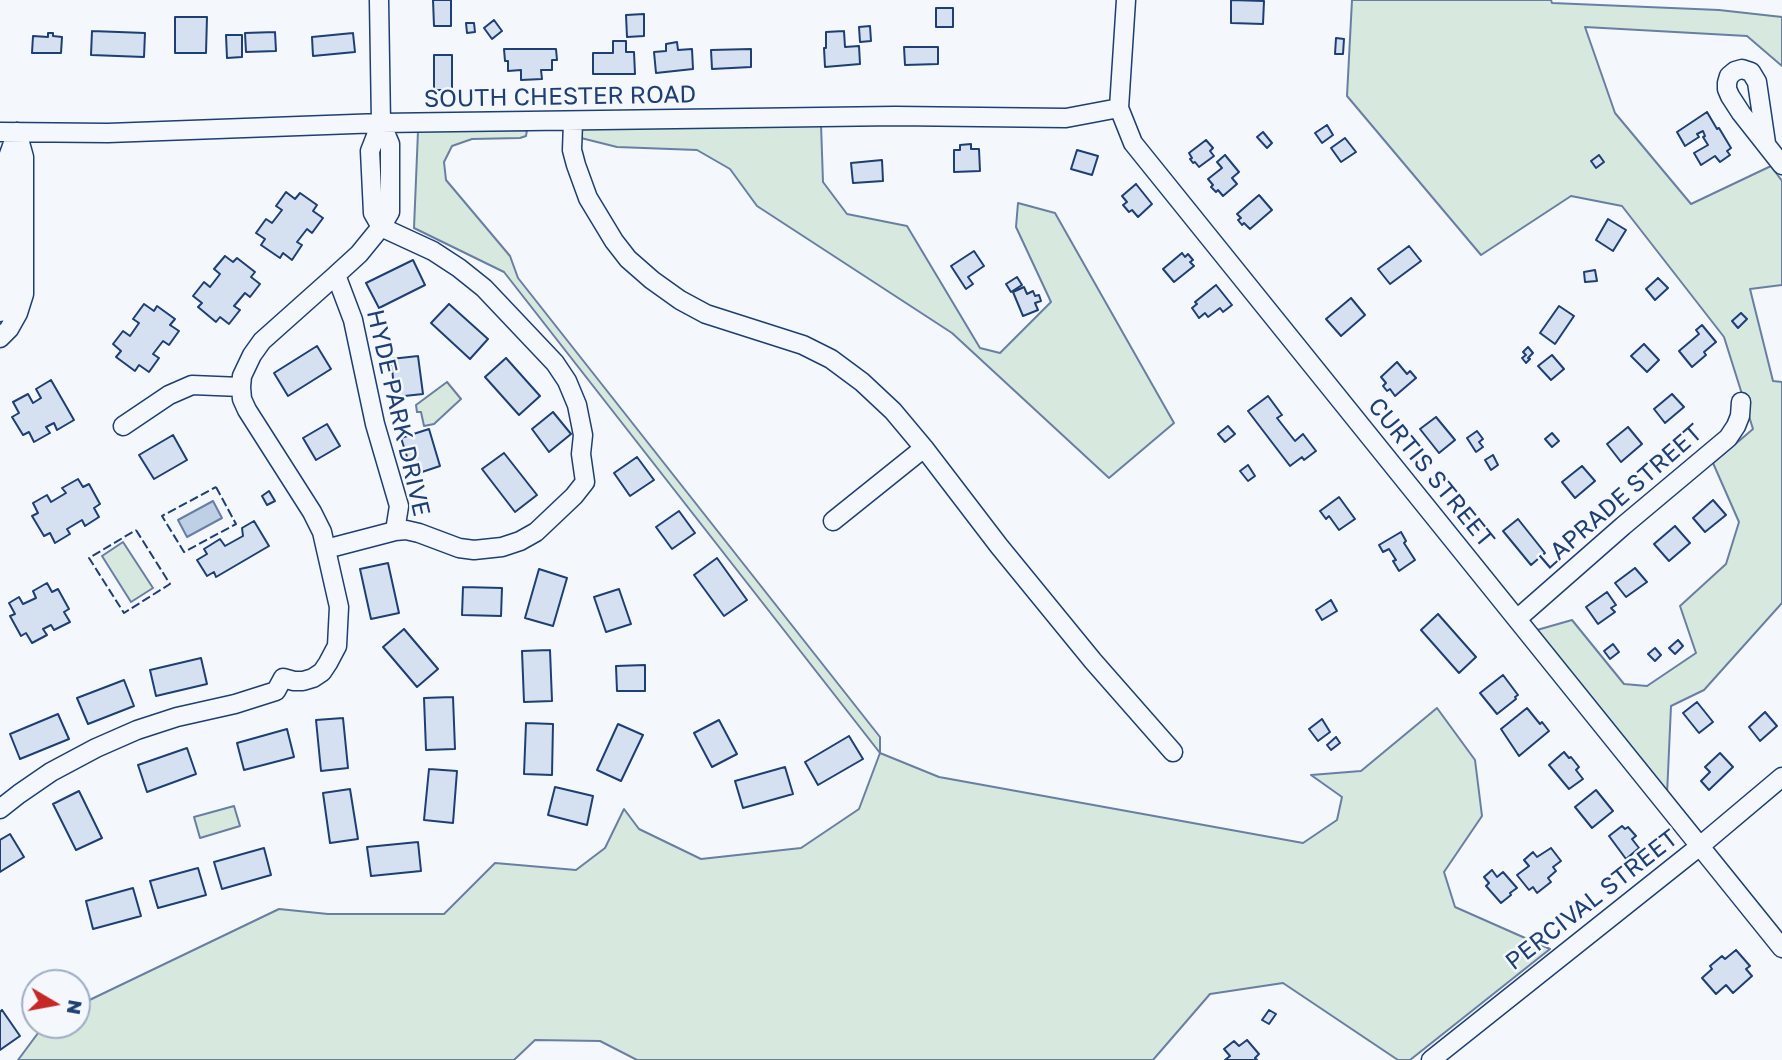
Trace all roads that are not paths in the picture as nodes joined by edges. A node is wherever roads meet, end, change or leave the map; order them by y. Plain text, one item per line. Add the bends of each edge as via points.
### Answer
1 (379, 0) edge
2 (1126, 0) edge
3 (1119, 108) junction
4 (573, 121) junction
5 (381, 124) junction
6 (8, 132) edge
7 (1766, 144) dead end
8 (1782, 165) edge
9 (381, 227) junction
10 (336, 275) junction
11 (0, 312) edge
12 (0, 338) edge
13 (241, 387) junction
14 (1741, 402) dead end
15 (122, 426) dead end
16 (924, 448) junction
17 (832, 521) dead end
18 (395, 531) junction
19 (326, 549) junction
20 (1517, 619) junction
21 (1173, 752) dead end
22 (1782, 777) edge
23 (0, 809) edge
24 (1700, 846) junction
25 (1782, 948) edge
26 (1431, 1060) edge

1 - 5 street
2 - 3 street, CURTIS STREET
3 - 4 street, SOUTH CHESTER ROAD via 1066,118
3 - 20 street, CURTIS STREET via 1133,143
4 - 5 street, SOUTH CHESTER ROAD
4 - 16 street via 572,150 588,198 628,259 680,300 706,314 803,345 831,359 893,411
5 - 6 street, SOUTH CHESTER ROAD
5 - 9 street via 390,144 390,212
6 - 11 street via 9,276
6 - 12 street via 24,157 24,293 18,313
7 - 8 street
9 - 10 street
9 - 18 street, HYDE PARK DRIVE via 433,251 484,288 555,363 577,405 583,435 585,482 536,532 520,541 474,550 419,533
10 - 13 street via 262,341 247,365
10 - 18 street, HYDE PARK DRIVE via 353,320 375,424 399,506
13 - 15 street via 192,385
13 - 19 street via 247,410 312,512
14 - 20 street, LAPRADE STREET via 1740,416 1728,438
16 - 17 street
16 - 21 street via 1093,661
18 - 19 street
19 - 23 street via 340,607 337,646 322,672 303,681 283,678 276,691 137,730 51,772
20 - 24 street, CURTIS STREET
22 - 24 street, PERCIVAL STREET
24 - 25 street, CURTIS STREET
24 - 26 street, PERCIVAL STREET

